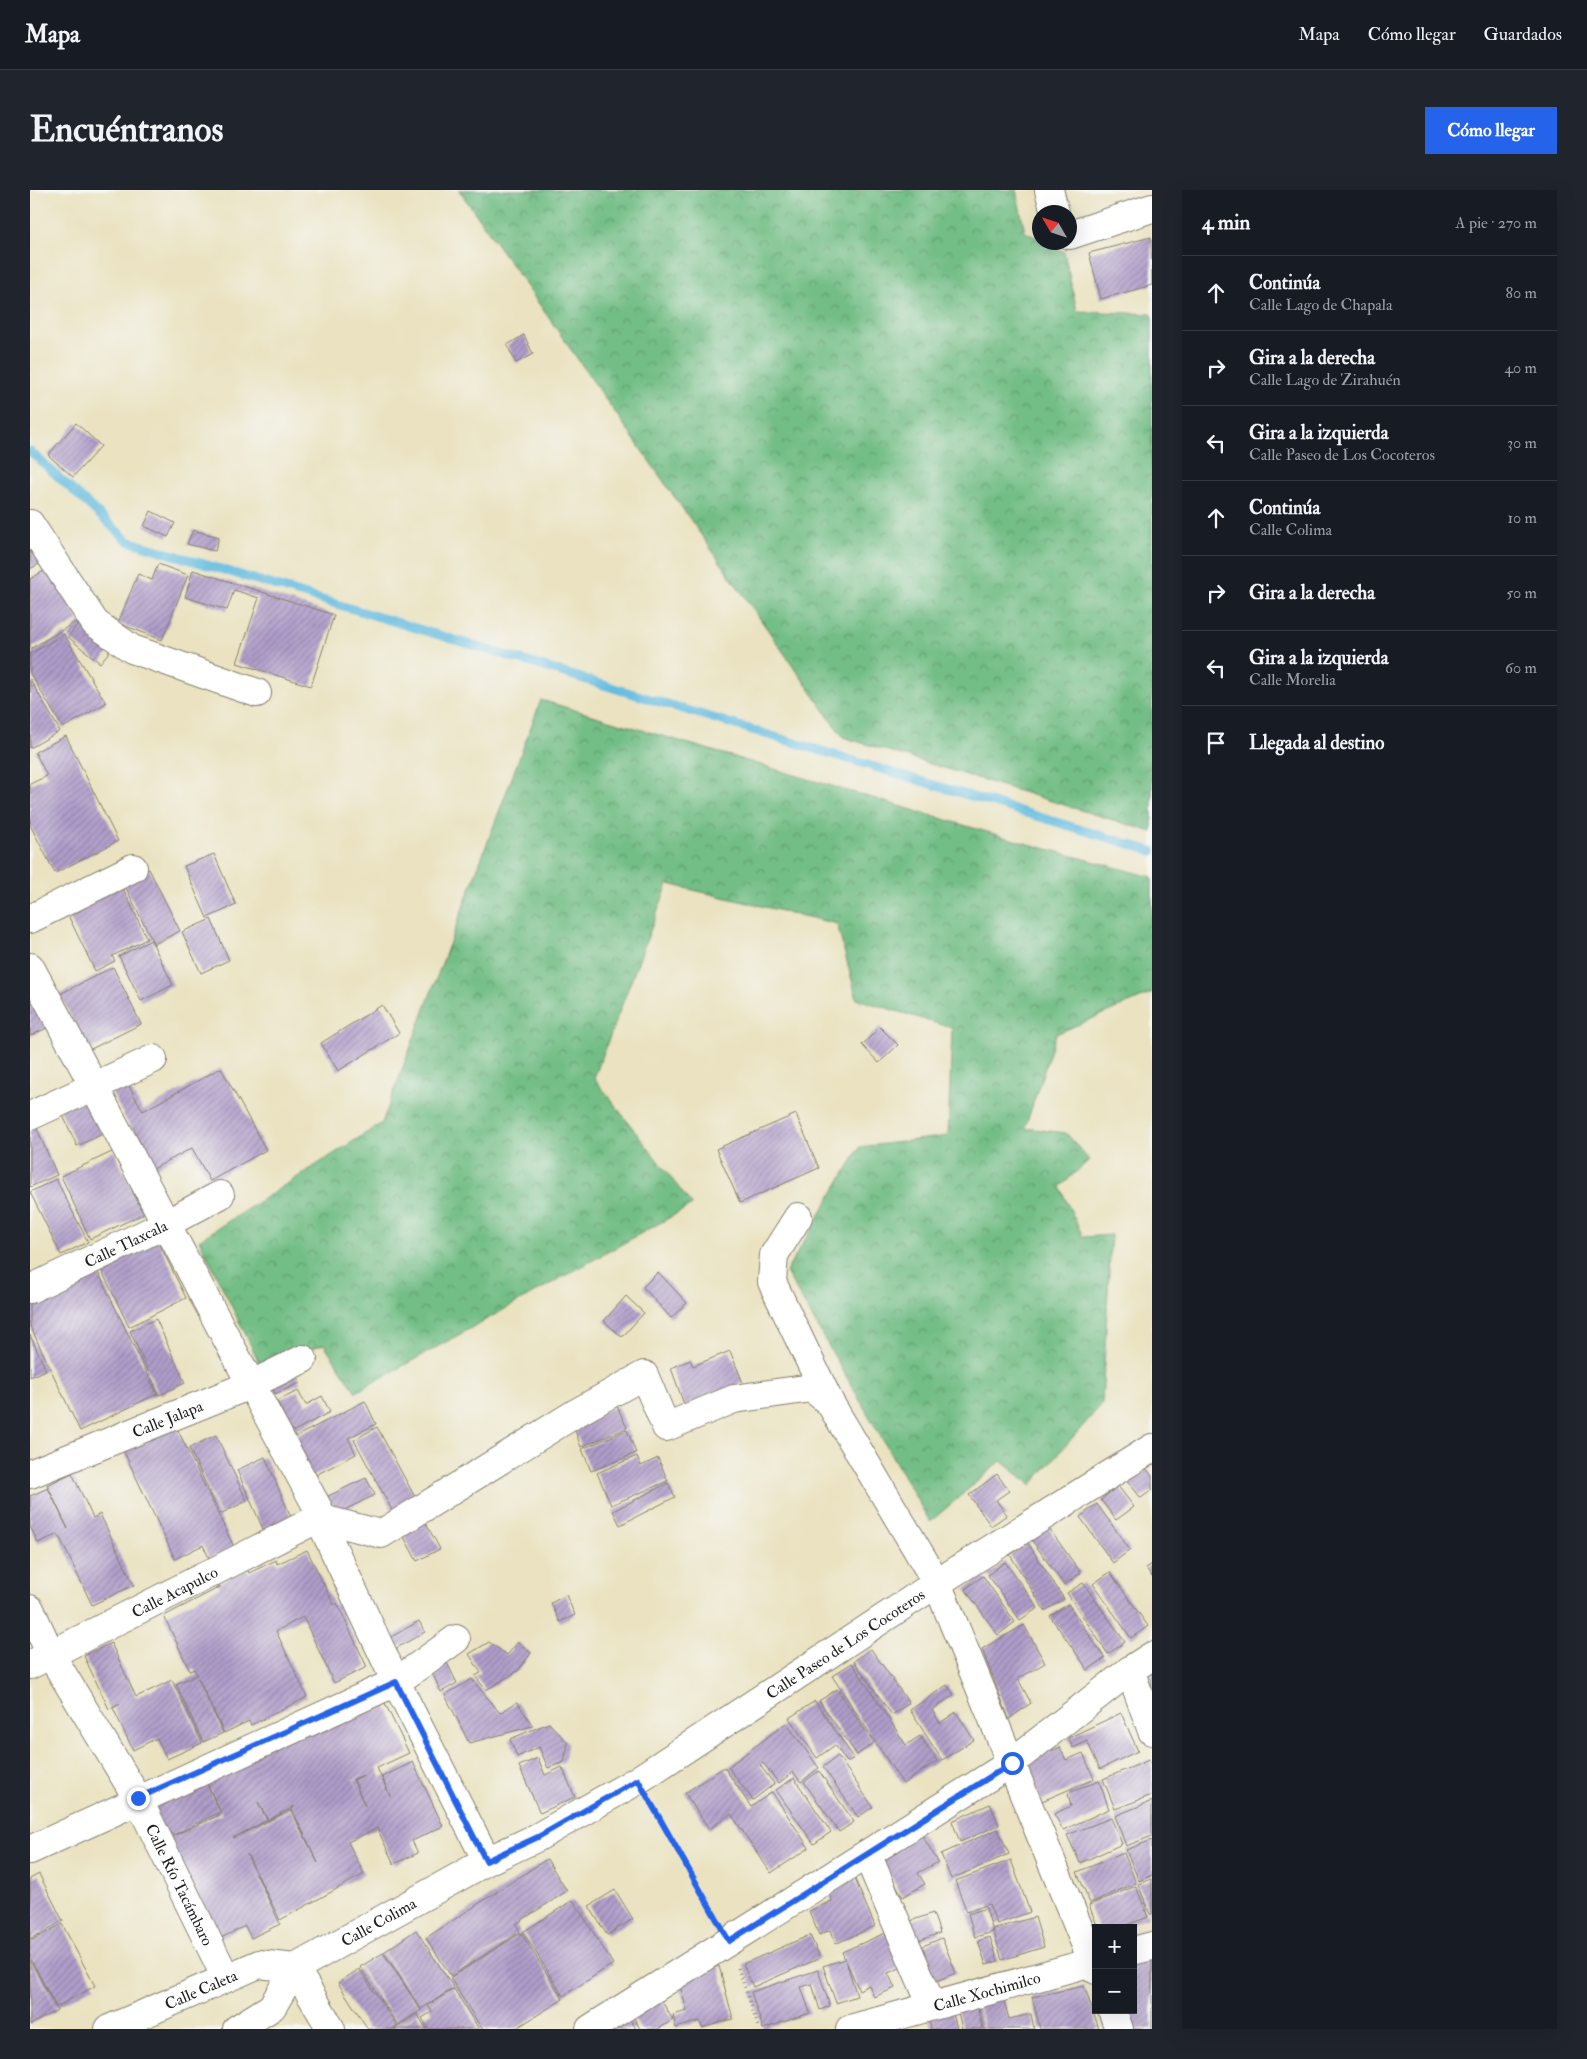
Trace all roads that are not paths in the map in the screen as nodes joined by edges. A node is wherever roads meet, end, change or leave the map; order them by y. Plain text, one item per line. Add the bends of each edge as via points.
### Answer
1 (1049, 190) edge
2 (1053, 205) edge
3 (1152, 208) edge
4 (1077, 233) edge
5 (30, 524) edge
6 (257, 693) dead end
7 (133, 868) dead end
8 (30, 919) edge
9 (30, 968) edge
10 (153, 1059) dead end
11 (95, 1087) junction
12 (30, 1116) edge
13 (220, 1194) dead end
14 (798, 1217) dead end
15 (166, 1224) junction
16 (30, 1289) edge
17 (303, 1359) dead end
18 (250, 1385) junction
19 (830, 1403) junction
20 (1152, 1448) edge
21 (30, 1474) edge
22 (320, 1518) junction
23 (937, 1584) junction
24 (30, 1609) edge
25 (456, 1639) dead end
26 (40, 1660) edge
27 (1141, 1663) edge
28 (396, 1682) junction
29 (1152, 1731) edge
30 (1012, 1763) junction
31 (138, 1798) junction
32 (538, 1837) joint
33 (30, 1850) edge
34 (868, 1854) junction
35 (486, 1861) junction
36 (1152, 1946) edge
37 (1137, 1950) edge
38 (1092, 1957) edge
39 (1092, 1965) edge
40 (295, 1968) junction
41 (226, 1978) junction
42 (932, 2006) junction
43 (1113, 2014) edge
44 (108, 2029) edge
45 (238, 2029) edge
46 (331, 2029) edge
47 (590, 2029) edge
48 (850, 2029) edge
49 (1119, 2029) edge

1 - 2 street
3 - 4 street
5 - 6 street via 95,623 132,649
7 - 8 street
9 - 11 street
10 - 11 street
11 - 12 street
11 - 15 street
13 - 15 street, Calle Tlaxcala
14 - 19 street via 774,1255 772,1282
15 - 16 street, Calle Tlaxcala
15 - 18 street
17 - 18 street, Calle Jalapa
18 - 21 street, Calle Jalapa
18 - 22 street
19 - 22 street via 812,1388 766,1393 734,1399 666,1427 644,1375 576,1412 381,1534
19 - 23 street
20 - 23 street, Calle Paseo de Los Cocoteros
22 - 26 street, Calle Acapulco
22 - 28 street
23 - 30 street
23 - 32 street, Calle Paseo de Los Cocoteros via 638,1780
24 - 26 street, Calle Río Tacámbaro
25 - 28 street
26 - 31 street, Calle Río Tacámbaro
27 - 29 street
27 - 30 street
28 - 31 street
28 - 35 street
30 - 34 street
30 - 38 street
31 - 33 street
31 - 41 street, Calle Río Tacámbaro
32 - 35 street, Calle Colima
34 - 42 street
34 - 47 street
35 - 40 street, Calle Colima
36 - 37 street
39 - 42 street, Calle Xochimilco
40 - 41 street, Calle Caleta via 259,1964
40 - 45 street, Calle Colima via 272,2006
40 - 46 street
41 - 44 street, Calle Caleta
42 - 48 street, Calle Xochimilco
43 - 49 street

